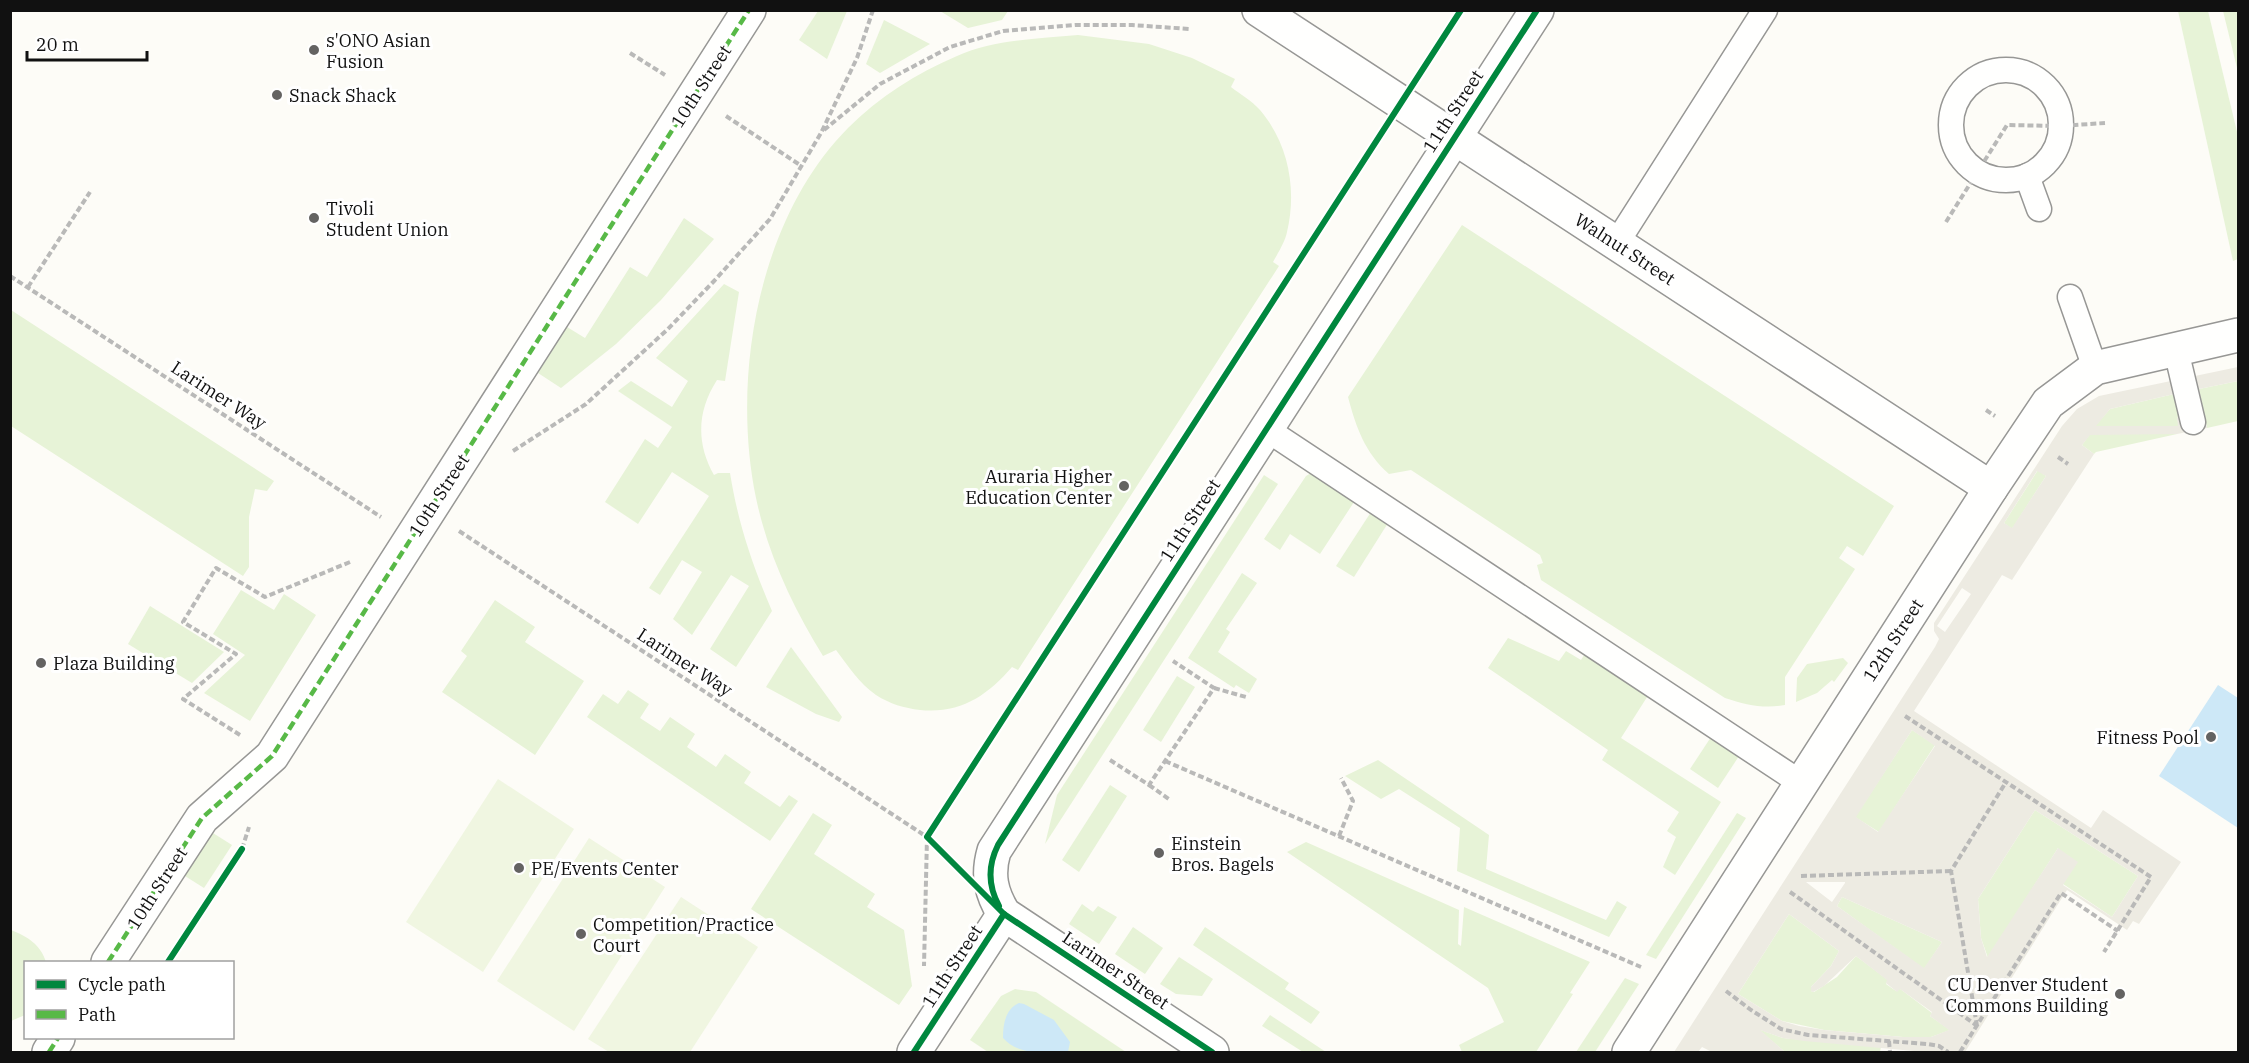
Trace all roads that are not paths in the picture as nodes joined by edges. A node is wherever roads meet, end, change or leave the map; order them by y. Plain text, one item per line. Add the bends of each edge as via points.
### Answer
1 (750, 10) edge
2 (1259, 10) edge
3 (1536, 10) edge
4 (1765, 10) edge
5 (1454, 138) junction
6 (2027, 176) junction
7 (2039, 209) dead end
8 (1616, 244) junction
9 (2070, 297) dead end
10 (2238, 335) edge
11 (2176, 350) junction
12 (2095, 368) junction
13 (2193, 422) dead end
14 (1266, 429) junction
15 (1991, 488) junction
16 (1802, 783) junction
17 (1004, 914) junction
18 (109, 961) edge
19 (57, 1039) edge
20 (49, 1053) edge
21 (914, 1053) edge
22 (1212, 1053) edge
23 (1629, 1053) edge

1 - 18 street, 10th Street via 272,756 202,818
2 - 5 street, Walnut Street
3 - 5 street, 11th Street
4 - 8 lane
5 - 8 street, Walnut Street
5 - 14 street, 11th Street
6 - 6 lane via 2051,156 2058,142 2058,109 2038,81 2023,73 1988,73 1972,81 1960,94 1953,110 1954,145 1977,172 2010,180
6 - 7 lane
8 - 15 street, Walnut Street
9 - 12 lane
10 - 11 street, 12th Street
11 - 12 street, 12th Street
11 - 13 lane
12 - 15 street, 12th Street via 2048,403
14 - 16 lane
14 - 17 street, 11th Street via 998,845 992,859 991,882
15 - 16 street, 12th Street
16 - 23 street, 12th Street
17 - 21 street, 11th Street
17 - 22 street, Larimer Street
19 - 20 street

